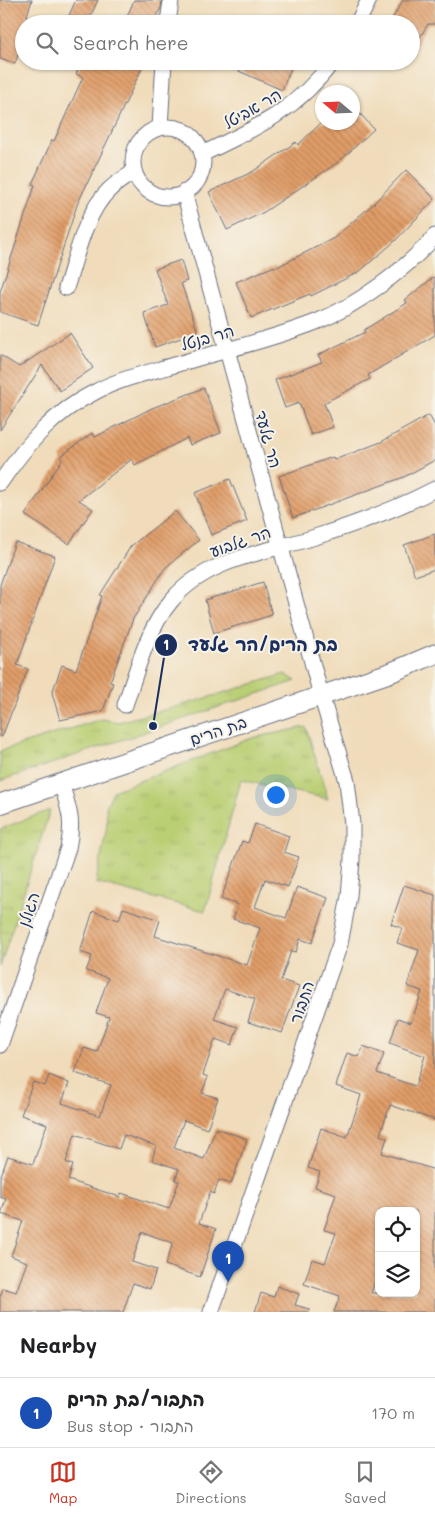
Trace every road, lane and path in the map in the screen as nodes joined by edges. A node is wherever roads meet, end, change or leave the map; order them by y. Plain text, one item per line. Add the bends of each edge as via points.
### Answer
1 (171, 0) edge
2 (369, 0) edge
3 (169, 15) edge
4 (362, 15) edge
5 (163, 70) edge
6 (326, 70) edge
7 (160, 127) junction
8 (202, 154) junction
9 (134, 172) junction
10 (184, 192) junction
11 (435, 236) edge
12 (66, 288) dead end
13 (227, 349) junction
14 (0, 483) edge
15 (435, 489) edge
16 (280, 546) junction
17 (435, 654) edge
18 (321, 695) junction
19 (125, 705) dead end
20 (61, 783) junction
21 (0, 804) edge
22 (0, 1045) edge
23 (211, 1312) edge

1 - 3 street
2 - 4 street
5 - 7 street
6 - 8 street, הר אביטל via 295,103 269,121
7 - 8 street via 180,129 190,135
7 - 9 street via 139,141 134,153
8 - 10 street via 200,176
9 - 10 street via 149,192 161,196
9 - 12 street via 109,190 95,209
10 - 13 street, הר גלעד
11 - 13 street, הר בנטל via 404,267 347,306 317,322
13 - 14 street, הר בנטל via 132,377 94,392 64,411 39,433
13 - 16 street, הר גלעד
15 - 16 street, הר גלבוע via 354,524
16 - 18 street, הר גלעד
16 - 19 street, הר גלבוע via 212,568 189,582 170,601 145,648
17 - 18 street, בת הרים
18 - 20 street, בת הרים
18 - 23 street, התבור via 347,781 352,824 349,896 340,944
20 - 21 street, בת הרים
20 - 22 street, הגולן via 72,831

